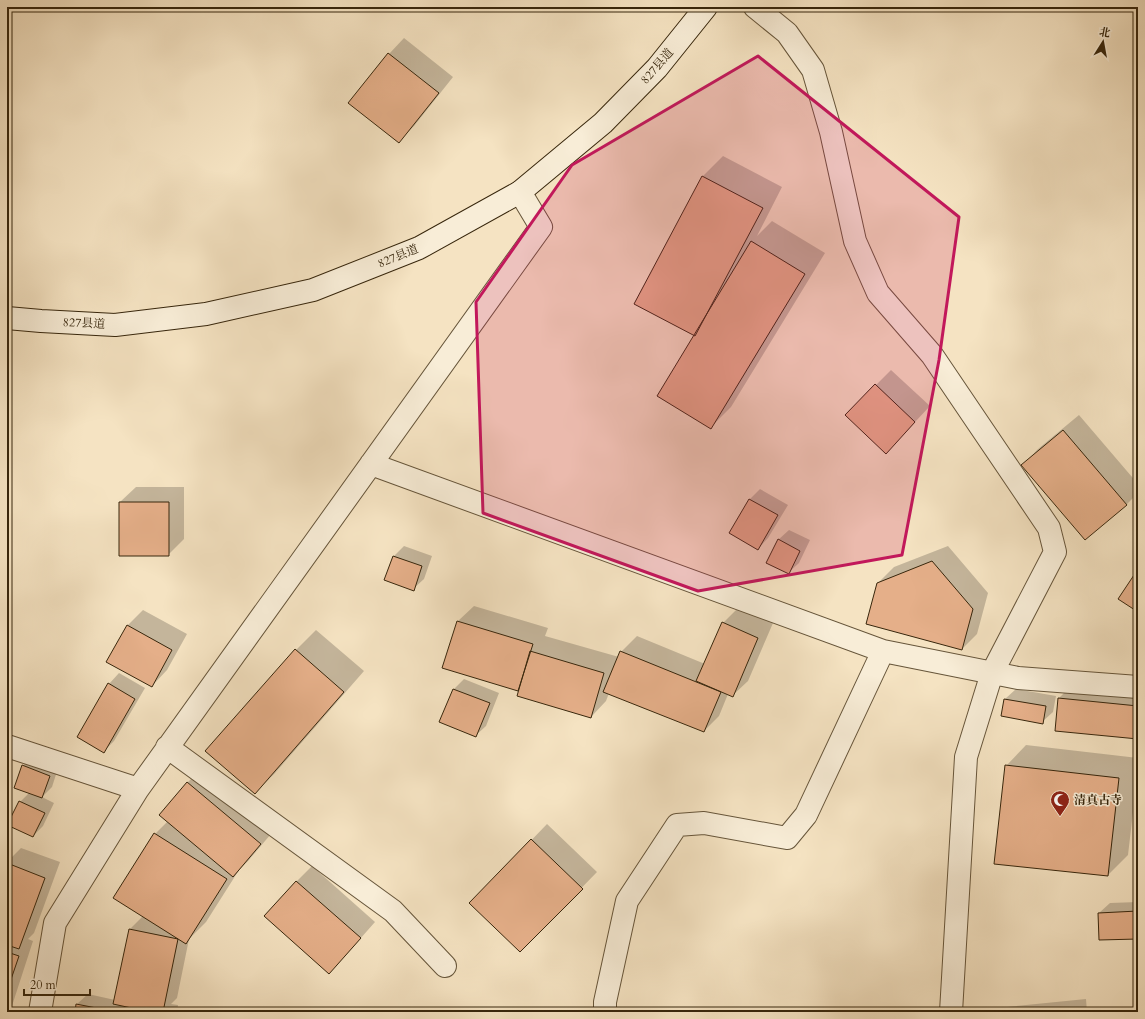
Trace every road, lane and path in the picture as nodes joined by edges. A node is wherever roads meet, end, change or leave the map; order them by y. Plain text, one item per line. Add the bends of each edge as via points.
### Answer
1 (706, 7) edge
2 (755, 7) edge
3 (520, 192) junction
4 (7, 318) edge
5 (370, 464) junction
6 (883, 652) junction
7 (992, 673) junction
8 (1138, 687) edge
9 (7, 746) edge
10 (167, 747) junction
11 (138, 789) junction
12 (445, 966) dead end
13 (40, 1012) edge
14 (605, 1012) edge
15 (951, 1012) edge

1 - 3 street, 827县道 via 657,68 604,123
2 - 7 street via 787,33 812,70 831,132 855,241 878,293 932,356 1049,528 1055,552
3 - 4 street, 827县道 via 418,248 313,290 206,314 115,325
3 - 5 street via 541,227
5 - 6 street
5 - 10 street
6 - 7 street
6 - 14 street via 806,815 787,838 704,823 677,826 627,901
7 - 8 street via 1018,678
7 - 15 street via 966,757
9 - 11 street
10 - 11 street
10 - 12 street via 392,911
11 - 13 street via 55,923

